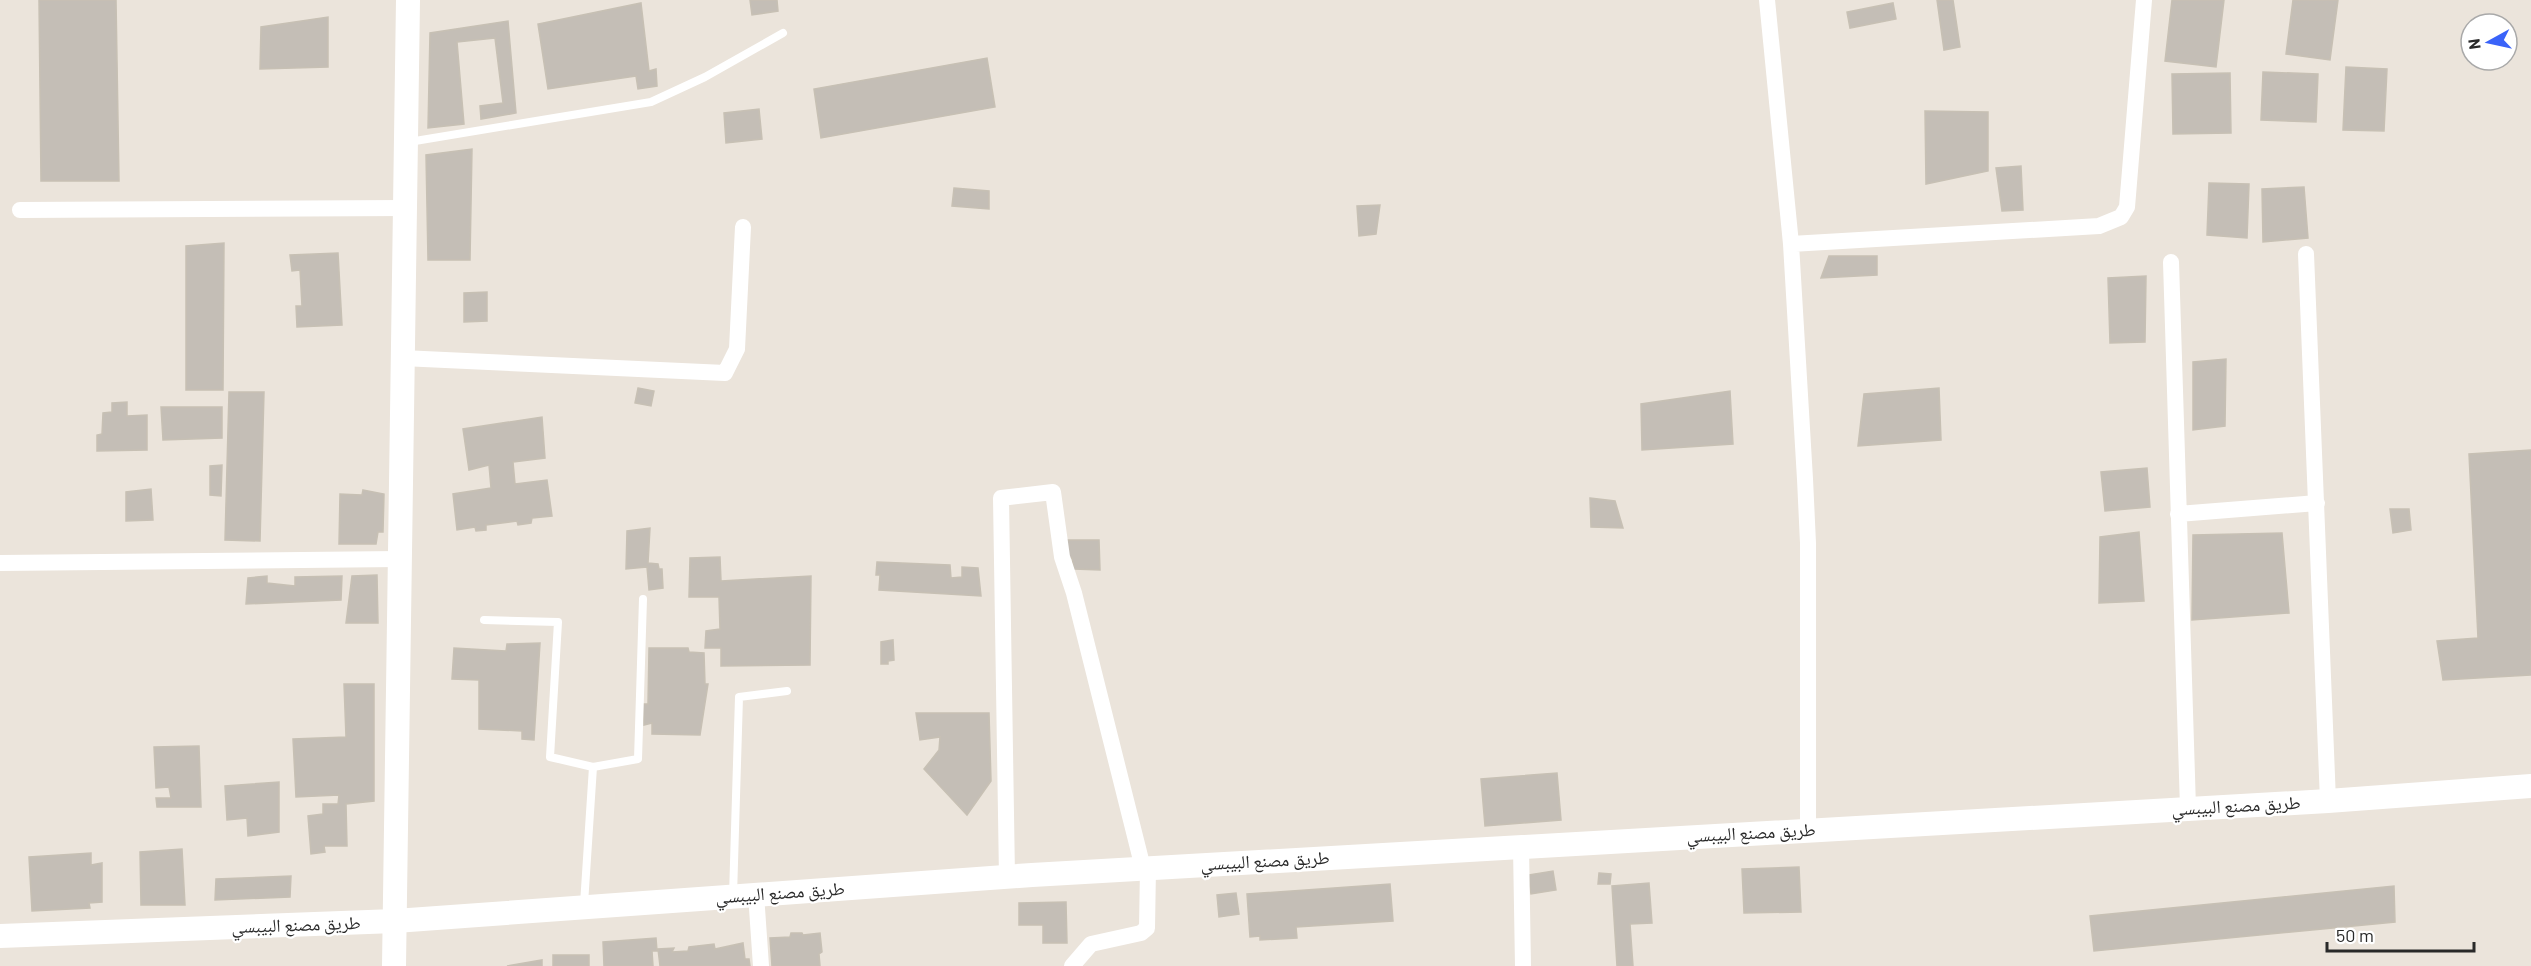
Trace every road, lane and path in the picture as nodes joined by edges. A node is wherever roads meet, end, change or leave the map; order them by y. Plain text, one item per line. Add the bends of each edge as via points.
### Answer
1 (408, 0) edge
2 (1767, 0) edge
3 (2144, 0) edge
4 (783, 33) dead end
5 (406, 143) junction
6 (405, 208) junction
7 (20, 210) dead end
8 (743, 227) dead end
9 (1791, 244) junction
10 (2306, 254) dead end
11 (2171, 262) dead end
12 (402, 358) junction
13 (2317, 503) junction
14 (2178, 514) junction
15 (399, 559) junction
16 (0, 563) edge
17 (643, 599) dead end
18 (484, 620) dead end
19 (787, 691) dead end
20 (593, 768) junction
21 (2531, 786) edge
22 (2328, 801) junction
23 (2188, 808) junction
24 (1808, 830) junction
25 (1521, 847) junction
26 (1146, 868) junction
27 (1007, 877) junction
28 (744, 895) junction
29 (584, 907) junction
30 (395, 921) junction
31 (0, 936) edge
32 (394, 966) edge
33 (761, 966) edge
34 (1072, 966) edge
35 (1524, 966) edge

1 - 5 main road
2 - 9 street
3 - 9 street via 2127,207 2121,217 2099,226
4 - 5 lane via 712,74 651,102
5 - 6 main road
6 - 7 street
6 - 12 main road
8 - 12 street via 737,349 725,373
9 - 24 street via 1808,543
10 - 13 street
11 - 14 street
12 - 15 main road
13 - 14 street
13 - 22 street
14 - 23 street
15 - 16 street
15 - 30 main road
17 - 20 lane via 638,759
18 - 20 lane via 558,622 550,757
19 - 28 lane via 739,697
20 - 29 lane
21 - 22 main road, طريق مصنع البيبسي
22 - 23 main road, طريق مصنع البيبسي
23 - 24 main road, طريق مصنع البيبسي
24 - 25 main road, طريق مصنع البيبسي
25 - 26 main road, طريق مصنع البيبسي
25 - 35 street
26 - 27 main road, طريق مصنع البيبسي
26 - 27 street via 1062,557 1053,492 1001,498
26 - 34 street via 1147,928 1141,933 1090,944
27 - 28 main road, طريق مصنع البيبسي
28 - 29 main road, طريق مصنع البيبسي
28 - 33 street
29 - 30 main road, طريق مصنع البيبسي
30 - 31 main road, طريق مصنع البيبسي
30 - 32 main road

